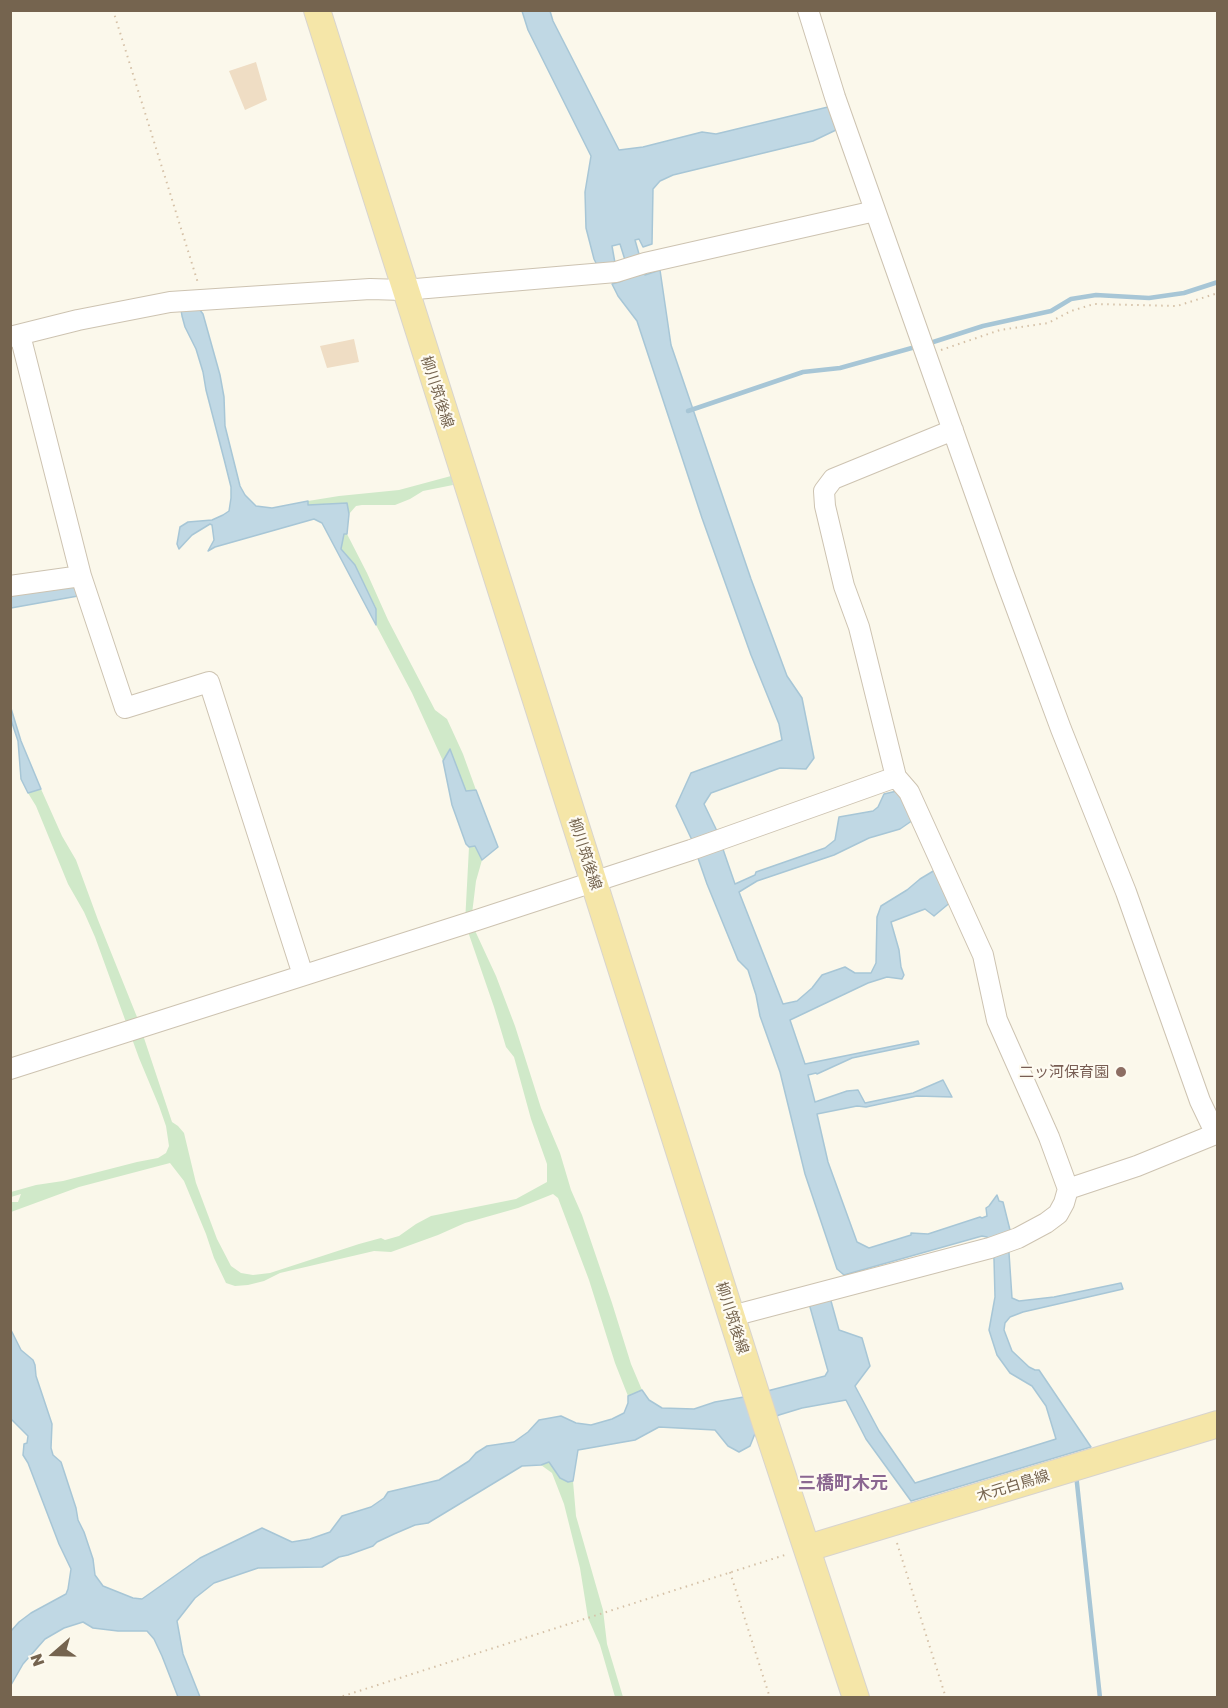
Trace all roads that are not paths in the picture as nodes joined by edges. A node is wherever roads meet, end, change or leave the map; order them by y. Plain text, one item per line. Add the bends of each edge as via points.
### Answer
1 (317, 10) edge
2 (807, 10) edge
3 (875, 211) junction
4 (404, 290) junction
5 (15, 336) edge
6 (953, 430) junction
7 (81, 576) junction
8 (10, 586) edge
9 (896, 777) junction
10 (594, 881) junction
11 (303, 975) junction
12 (10, 1069) edge
13 (1218, 1131) edge
14 (1068, 1190) junction
15 (732, 1316) junction
16 (1218, 1424) edge
17 (808, 1548) junction
18 (856, 1698) edge

1 - 4 main road, 柳川筑後線
2 - 3 street
3 - 4 street via 616,272
3 - 6 street
4 - 5 street via 170,302
4 - 10 main road, 柳川筑後線
5 - 7 street
6 - 9 street via 833,479 824,491 844,586 859,627
6 - 13 street via 1200,1101
7 - 8 street
7 - 11 street via 125,708 209,682
9 - 10 street
9 - 14 street via 909,792 983,955 997,1020
10 - 11 street
10 - 15 main road, 柳川筑後線
11 - 12 street
13 - 14 street
14 - 15 street via 1058,1214 1018,1238
15 - 17 main road, 柳川筑後線
16 - 17 main road, 木元白鳥線
17 - 18 main road, 柳川筑後線

